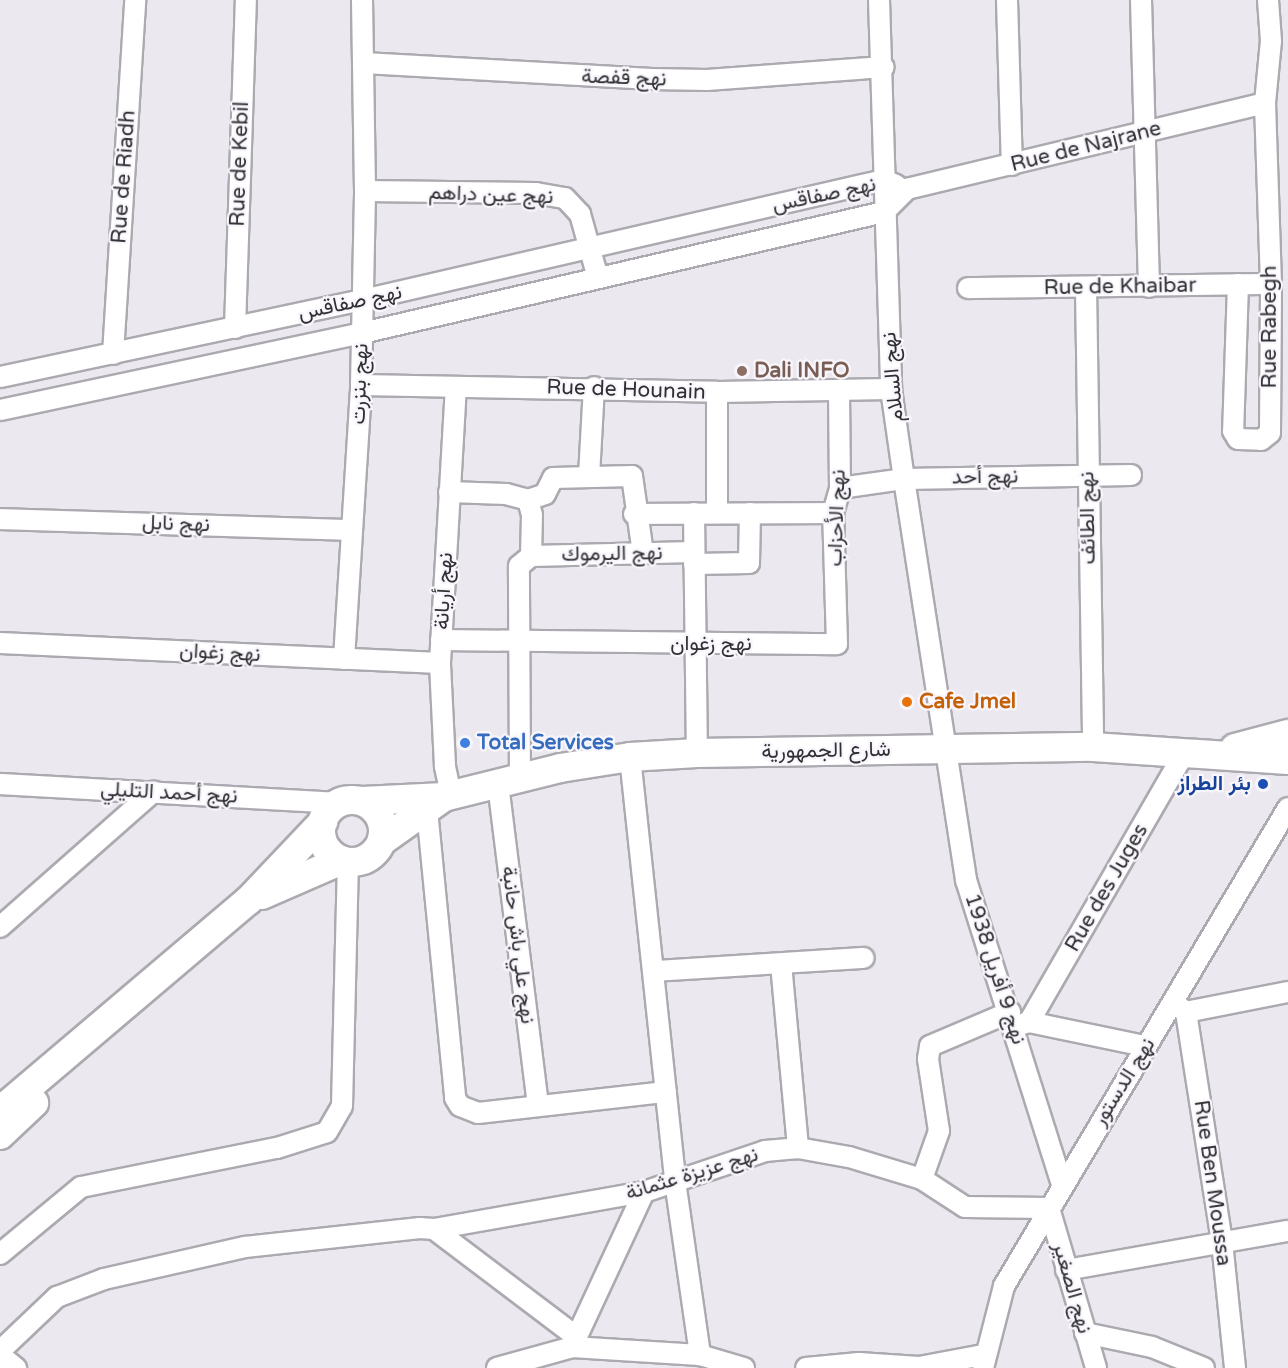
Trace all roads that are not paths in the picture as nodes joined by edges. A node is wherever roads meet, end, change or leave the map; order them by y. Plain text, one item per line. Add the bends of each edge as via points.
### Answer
1 (135, 0) edge
2 (246, 0) edge
3 (362, 0) edge
4 (879, 0) edge
5 (1007, 0) edge
6 (1141, 0) edge
7 (1268, 0) edge
8 (1280, 40) edge
9 (364, 63) junction
10 (884, 67) junction
11 (1265, 103) junction
12 (1146, 132) junction
13 (1012, 165) junction
14 (884, 180) junction
15 (907, 189) junction
16 (365, 191) junction
17 (884, 212) junction
18 (591, 247) junction
19 (598, 278) junction
20 (1238, 284) junction
21 (1271, 284) junction
22 (1149, 287) junction
23 (968, 288) dead end
24 (1086, 288) junction
25 (363, 300) junction
26 (235, 328) junction
27 (362, 333) junction
28 (113, 354) junction
29 (0, 377) edge
30 (361, 385) junction
31 (456, 387) junction
32 (594, 387) junction
33 (891, 389) junction
34 (717, 392) junction
35 (839, 392) junction
36 (0, 410) edge
37 (1087, 475) junction
38 (1131, 475) dead end
39 (590, 476) junction
40 (904, 479) junction
41 (840, 488) junction
42 (449, 492) junction
43 (528, 500) junction
44 (694, 513) junction
45 (717, 513) junction
46 (750, 513) junction
47 (833, 513) junction
48 (634, 514) junction
49 (0, 519) edge
50 (352, 530) junction
51 (643, 553) junction
52 (531, 556) junction
53 (694, 558) junction
54 (441, 640) junction
55 (520, 641) junction
56 (0, 643) edge
57 (837, 644) joint
58 (694, 645) junction
59 (344, 659) junction
60 (440, 663) junction
61 (1288, 734) edge
62 (1093, 747) junction
63 (948, 750) junction
64 (1213, 752) junction
65 (697, 753) junction
66 (1184, 753) junction
67 (630, 757) junction
68 (1288, 760) edge
69 (509, 781) junction
70 (0, 784) edge
71 (154, 791) junction
72 (441, 801) junction
73 (1288, 808) edge
74 (341, 809) junction
75 (382, 841) junction
76 (345, 861) junction
77 (249, 900) junction
78 (0, 927) edge
79 (864, 958) dead end
80 (782, 963) junction
81 (655, 971) junction
82 (1288, 992) edge
83 (1180, 1008) junction
84 (116, 1012) junction
85 (1018, 1020) junction
86 (1145, 1046) junction
87 (666, 1092) junction
88 (538, 1106) junction
89 (0, 1111) edge
90 (0, 1135) edge
91 (798, 1148) junction
92 (922, 1179) junction
93 (675, 1181) junction
94 (1062, 1185) junction
95 (644, 1192) junction
96 (1049, 1208) junction
97 (434, 1229) junction
98 (1288, 1231) edge
99 (1222, 1242) junction
100 (0, 1254) edge
101 (1066, 1270) junction
102 (1085, 1333) junction
103 (575, 1342) junction
104 (0, 1353) edge
105 (700, 1354) junction
106 (982, 1364) edge
107 (16, 1368) edge
108 (497, 1368) edge
109 (744, 1368) edge
110 (806, 1368) edge
111 (1096, 1368) edge
112 (1204, 1368) edge
113 (1235, 1368) edge

1 - 28 street, Rue de Riadh
2 - 26 street, Rue de Kebil
3 - 9 street, نهج بنزرت
4 - 10 street, نهج السلام
5 - 13 street
6 - 12 street
7 - 8 street, Rue Rabegh
8 - 11 street, Rue Rabegh
9 - 10 street, نهج قفصة via 663,79
9 - 16 street, نهج بنزرت
10 - 14 street, نهج السلام
11 - 12 street, Rue de Najrane
11 - 21 street, Rue Rabegh
12 - 13 street, Rue de Najrane
12 - 22 street
13 - 15 street, Rue de Najrane
14 - 15 street, نهج صفاقس
14 - 17 street, نهج السلام
14 - 18 street, نهج صفاقس
15 - 17 street, نهج صفاقس
16 - 18 street, نهج عين دراهم via 555,195 575,206
16 - 25 street, نهج بنزرت
17 - 19 street, نهج صفاقس
17 - 33 street, نهج السلام
18 - 19 street, نهج عين دراهم
18 - 25 street, نهج صفاقس
19 - 27 street, نهج صفاقس
20 - 21 street, Rue de Khaibar
20 - 21 street, Rue Rabegh via 1233,431 1238,439 1261,440 1270,433
20 - 22 street, Rue de Khaibar
22 - 24 street, Rue de Khaibar
23 - 24 street, Rue de Khaibar
24 - 37 street, نهج الطائف
25 - 26 street, نهج صفاقس
25 - 27 street, نهج بنزرت
26 - 28 street, نهج صفاقس
27 - 30 street, نهج بنزرت
27 - 36 street, نهج صفاقس
28 - 29 street, نهج صفاقس
30 - 31 street, Rue de Hounain
30 - 50 street, نهج بنزرت
31 - 32 street, Rue de Hounain
31 - 42 street, نهج أريانة
32 - 34 street, Rue de Hounain
32 - 39 street
33 - 35 street, Rue de Hounain
33 - 40 street, نهج السلام
34 - 35 street, Rue de Hounain
34 - 45 street
35 - 41 street, نهج الأحزاب
37 - 38 street, نهج أحد
37 - 40 street, نهج أحد
37 - 62 street, نهج الطائف
39 - 43 street via 553,478 544,494
39 - 48 street via 632,476
40 - 41 street, نهج أحد
40 - 63 street, نهج السلام
41 - 47 street, نهج الأحزاب
42 - 43 street via 506,494
42 - 54 street, نهج أريانة
43 - 52 street via 532,515
44 - 45 street
44 - 48 street
44 - 53 street
45 - 46 street
46 - 47 street
46 - 53 street, نهج اليرموك via 749,563
47 - 57 street, نهج الأحزاب
48 - 51 street
49 - 50 street, نهج نابل
50 - 59 street, نهج بنزرت
51 - 52 street, نهج اليرموك
51 - 53 street, نهج اليرموك
52 - 55 street, نهج علي باش حانبة via 519,566
53 - 58 street
54 - 55 street, نهج زغوان
54 - 60 street, نهج أريانة
55 - 58 street, نهج زغوان
55 - 69 street, نهج علي باش حانبة
56 - 59 street, نهج زغوان
57 - 58 street, نهج زغوان
58 - 65 street
59 - 60 street, نهج زغوان
60 - 72 street, نهج أريانة via 445,766
61 - 64 main road
62 - 63 main road, شارع الجمهورية
62 - 66 main road, شارع الجمهورية
63 - 65 main road, شارع الجمهورية
63 - 85 street, نهج 9 أفريل 1938 via 966,880
64 - 66 main road, شارع الجمهورية
64 - 68 main road
65 - 67 main road, شارع الجمهورية
66 - 85 street, Rue des Juges
67 - 69 main road, شارع الجمهورية
67 - 81 street
69 - 72 main road, شارع الجمهورية
69 - 88 street, نهج علي باش حانبة
70 - 71 street, نهج أحمد التليلي
71 - 74 street, نهج أحمد التليلي
71 - 78 street
72 - 74 main road
72 - 75 main road
72 - 88 street, نهج أريانة via 455,1098 468,1112 478,1113
73 - 83 street, نهج الدستور
74 - 75 main road via 378,813
74 - 76 main road via 322,840
74 - 77 main road
75 - 76 main road via 373,855
76 - 77 main road
76 - 100 street via 342,1106 327,1132 278,1148 81,1187
77 - 84 main road
79 - 80 street
80 - 81 street
80 - 91 street
81 - 87 street
82 - 83 street
83 - 86 street, نهج الدستور
83 - 99 street, Rue Ben Moussa
84 - 89 main road
84 - 90 main road via 45,1093
85 - 86 street
85 - 92 street via 930,1046 928,1059 939,1131
85 - 94 street, نهج 9 أفريل 1938
86 - 94 street, نهج الدستور
87 - 88 street, نهج أريانة
87 - 93 street
91 - 92 street, نهج عزيزة عثمانة via 849,1157
91 - 93 street, نهج عزيزة عثمانة via 729,1160
92 - 96 street, نهج عزيزة عثمانة via 965,1207
93 - 95 street, نهج عزيزة عثمانة
93 - 105 street
94 - 96 street, نهج الدستور
95 - 97 street, نهج عزيزة عثمانة
95 - 103 street
96 - 101 street, نهج الصغير
96 - 106 street, نهج الدستور via 1004,1286
97 - 103 street
97 - 104 street, نهج عزيزة عثمانة via 245,1247 104,1279 57,1297
98 - 99 street
99 - 101 street
99 - 113 street, Rue Ben Moussa
101 - 102 street, نهج الصغير
102 - 111 street, نهج الصغير
102 - 112 street via 1152,1347
103 - 105 street
103 - 108 street
104 - 107 street
105 - 109 street
106 - 110 street via 919,1367 859,1363

